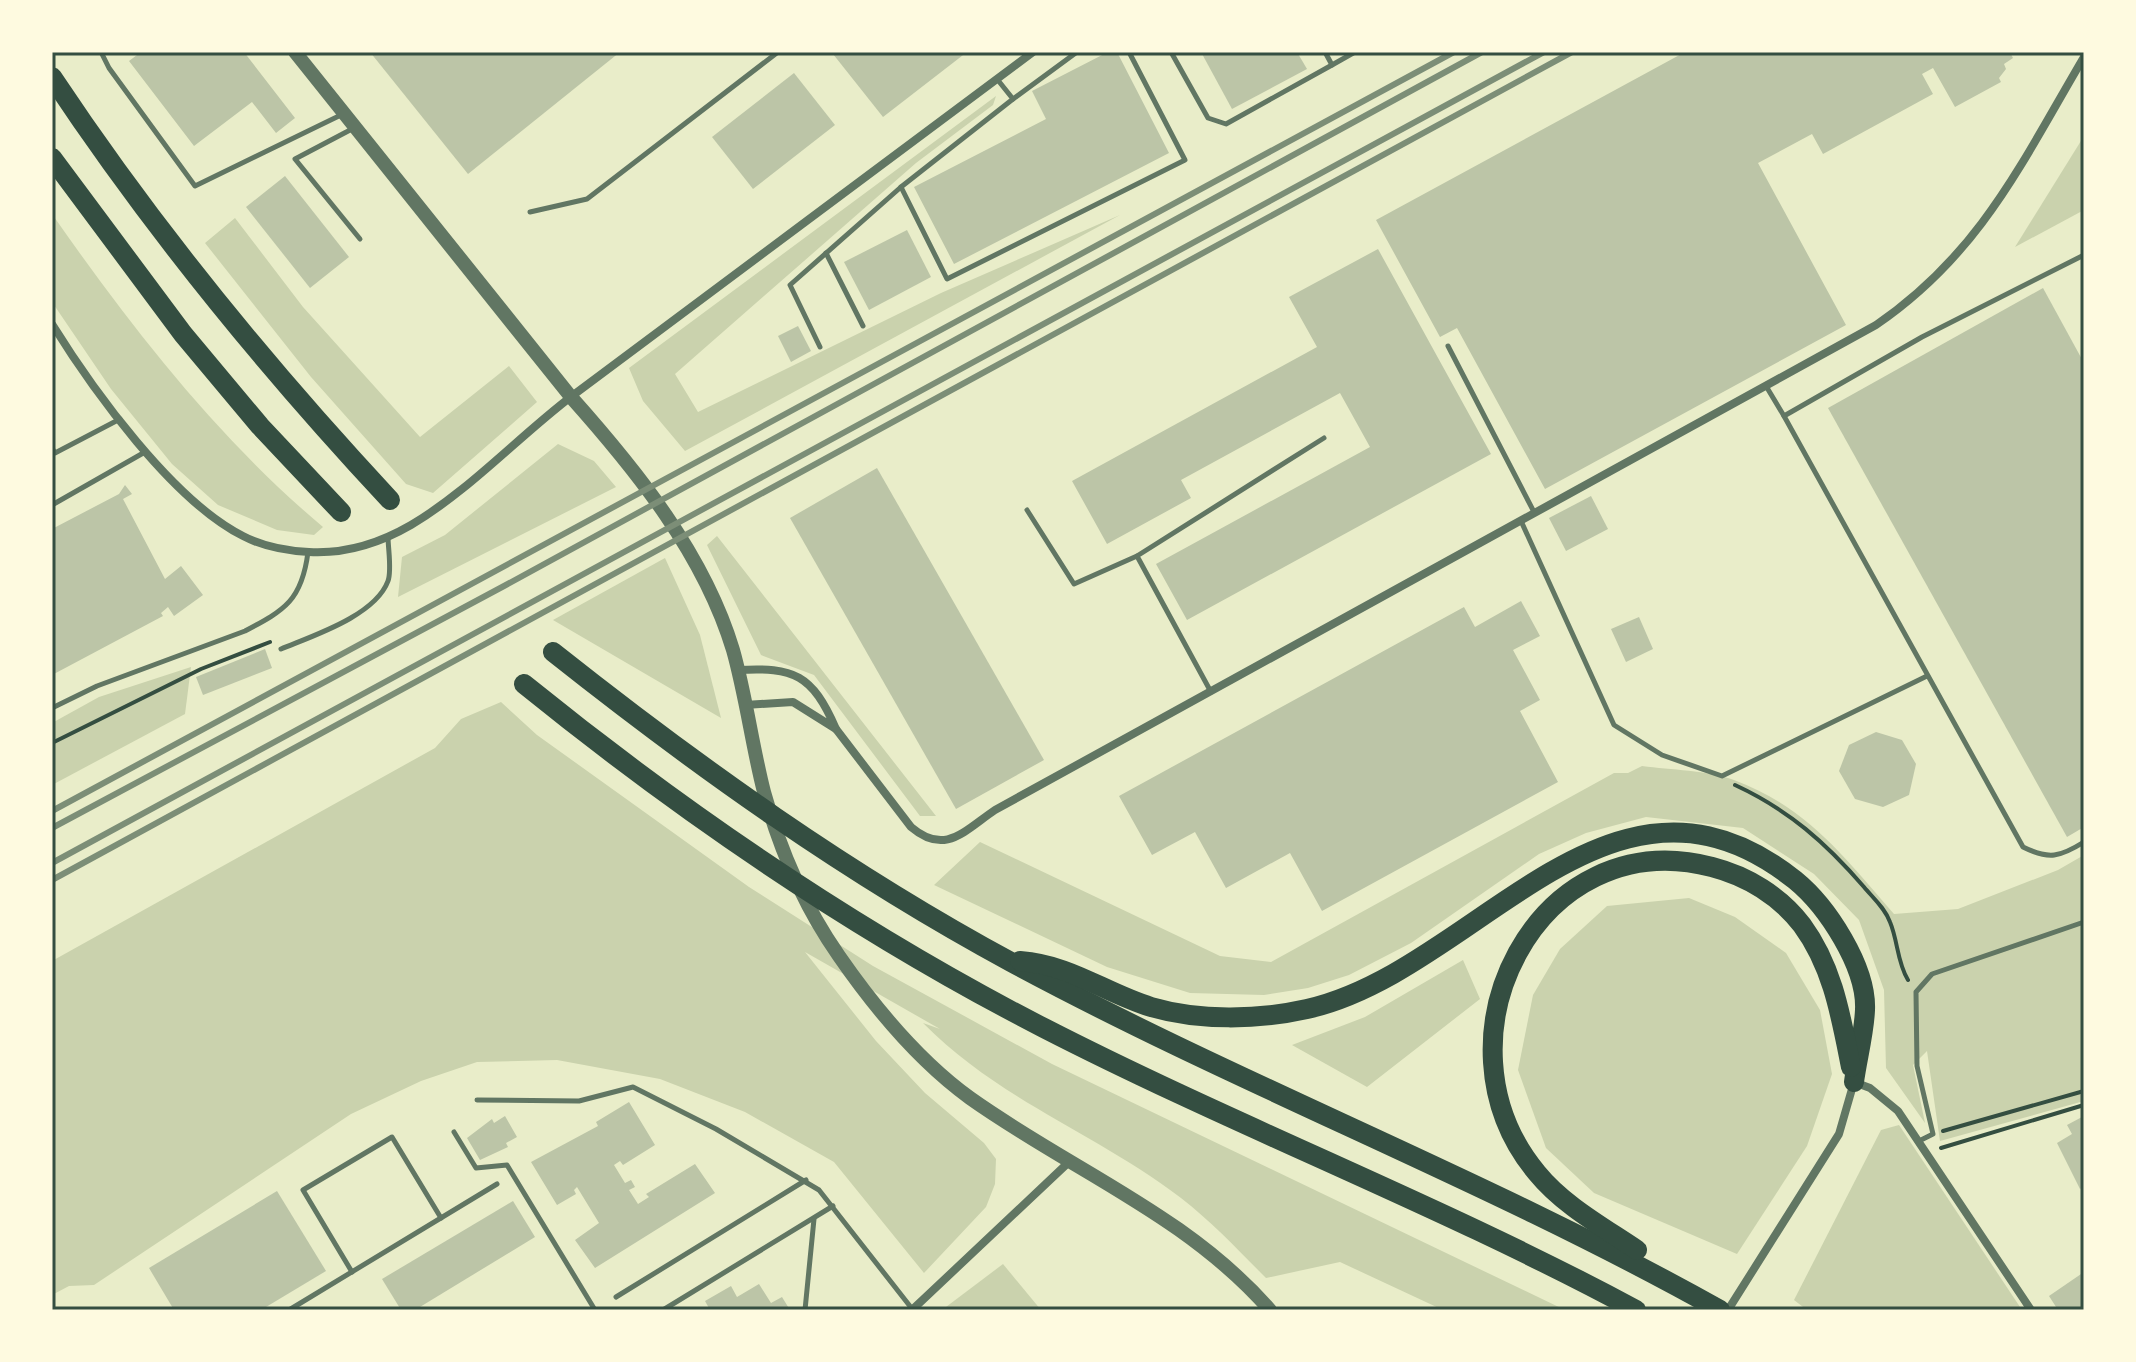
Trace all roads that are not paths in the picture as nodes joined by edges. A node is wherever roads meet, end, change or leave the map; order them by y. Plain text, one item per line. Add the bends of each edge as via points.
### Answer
1 (101, 52) edge
2 (295, 52) edge
3 (778, 52) edge
4 (1033, 52) edge
5 (1077, 52) edge
6 (1129, 52) edge
7 (1171, 52) edge
8 (1325, 52) edge
9 (1355, 52) edge
10 (2084, 57) edge
11 (1332, 65) junction
12 (52, 77) edge
13 (997, 79) junction
14 (1013, 99) junction
15 (344, 114) junction
16 (355, 127) junction
17 (52, 158) edge
18 (901, 187) junction
19 (530, 212) dead end
20 (360, 239) dead end
21 (826, 253) junction
22 (2084, 255) edge
23 (52, 324) edge
24 (863, 326) dead end
25 (1448, 346) dead end
26 (820, 347) dead end
27 (1766, 385) junction
28 (571, 397) junction
29 (1784, 416) junction
30 (121, 418) junction
31 (1324, 438) dead end
32 (147, 451) junction
33 (53, 452) edge
34 (390, 500) dead end
35 (52, 505) edge
36 (1027, 510) dead end
37 (341, 512) dead end
38 (1535, 513) junction
39 (1521, 521) junction
40 (388, 536) junction
41 (308, 552) junction
42 (1137, 556) junction
43 (281, 649) road end
44 (553, 652) dead end
45 (738, 670) junction
46 (1927, 676) junction
47 (524, 684) dead end
48 (1211, 692) junction
49 (745, 705) junction
50 (52, 708) edge
51 (836, 729) junction
52 (2084, 842) edge
53 (2084, 922) edge
54 (1008, 960) junction
55 (1854, 1082) junction
56 (477, 1100) dead end
57 (454, 1132) dead end
58 (1919, 1141) junction
59 (1070, 1161) junction
60 (806, 1180) junction
61 (497, 1184) dead end
62 (833, 1206) junction
63 (441, 1218) junction
64 (814, 1219) junction
65 (352, 1272) junction
66 (616, 1297) dead end
67 (289, 1310) edge
68 (595, 1310) edge
69 (663, 1310) edge
70 (805, 1310) edge
71 (912, 1310) edge
72 (1270, 1310) edge
73 (1636, 1310) edge
74 (1724, 1310) edge
75 (2031, 1310) edge

1 - 15 lane via 195,186
2 - 15 street
3 - 19 lane via 587,199
4 - 13 street
5 - 14 lane
6 - 18 lane via 1185,160 947,279
7 - 11 lane via 1208,118 1226,124
8 - 11 lane
9 - 11 lane
10 - 27 street via 1985,221 1939,276 1876,325
12 - 34 highway via 220,309
13 - 14 lane
13 - 28 street
14 - 18 lane
15 - 16 street
16 - 20 lane via 295,159
16 - 28 street
17 - 37 highway via 183,334
18 - 21 lane
21 - 24 lane
21 - 26 lane via 790,285
22 - 29 lane via 1922,337
23 - 30 street
25 - 38 lane
27 - 29 lane
27 - 38 street
28 - 40 street via 441,506
28 - 45 street via 669,521 716,604
29 - 46 lane
30 - 32 street
30 - 33 lane
31 - 42 lane
32 - 35 lane
32 - 41 street via 177,486 243,536
36 - 42 lane via 1074,584
38 - 39 street
39 - 46 lane via 1614,725 1662,755 1722,776
39 - 48 street
40 - 41 street via 353,549
40 - 43 lane via 388,581 367,607
41 - 50 lane via 304,580 291,604 266,620
42 - 48 lane
44 - 54 highway via 730,788 895,897
45 - 49 street
45 - 51 street via 792,671 829,713
46 - 52 lane via 2023,847 2042,857 2059,857
47 - 73 highway via 705,824 941,973 1044,1028 1461,1220
48 - 51 street via 995,810 954,838 938,842 911,827
49 - 51 street via 793,702
49 - 59 street via 788,863 822,929 860,984 926,1059 968,1096
53 - 58 lane via 1932,974 1916,992 1917,1066 1933,1134
54 - 55 highway via 1052,964 1152,1007 1191,1015 1305,1009 1386,979 1547,873 1598,846 1642,834 1710,836 1761,855 1810,892 1833,921 1865,1008
54 - 74 highway via 1616,1252
55 - 58 street via 1884,1098
55 - 74 street via 1839,1134
55 - 74 highway via 1832,983 1801,924 1755,883 1725,870 1657,861 1613,872 1577,888 1543,917 1515,954 1499,990 1491,1059 1519,1149 1560,1197
56 - 60 lane via 579,1101 633,1087
57 - 68 lane via 476,1168 507,1165
58 - 75 street
59 - 71 street
59 - 72 street via 1185,1231 1244,1280
60 - 62 lane
60 - 66 lane
61 - 63 lane
62 - 64 lane
62 - 71 lane
63 - 65 lane
63 - 65 lane via 392,1137 303,1190
64 - 69 lane
64 - 70 lane
65 - 67 lane

